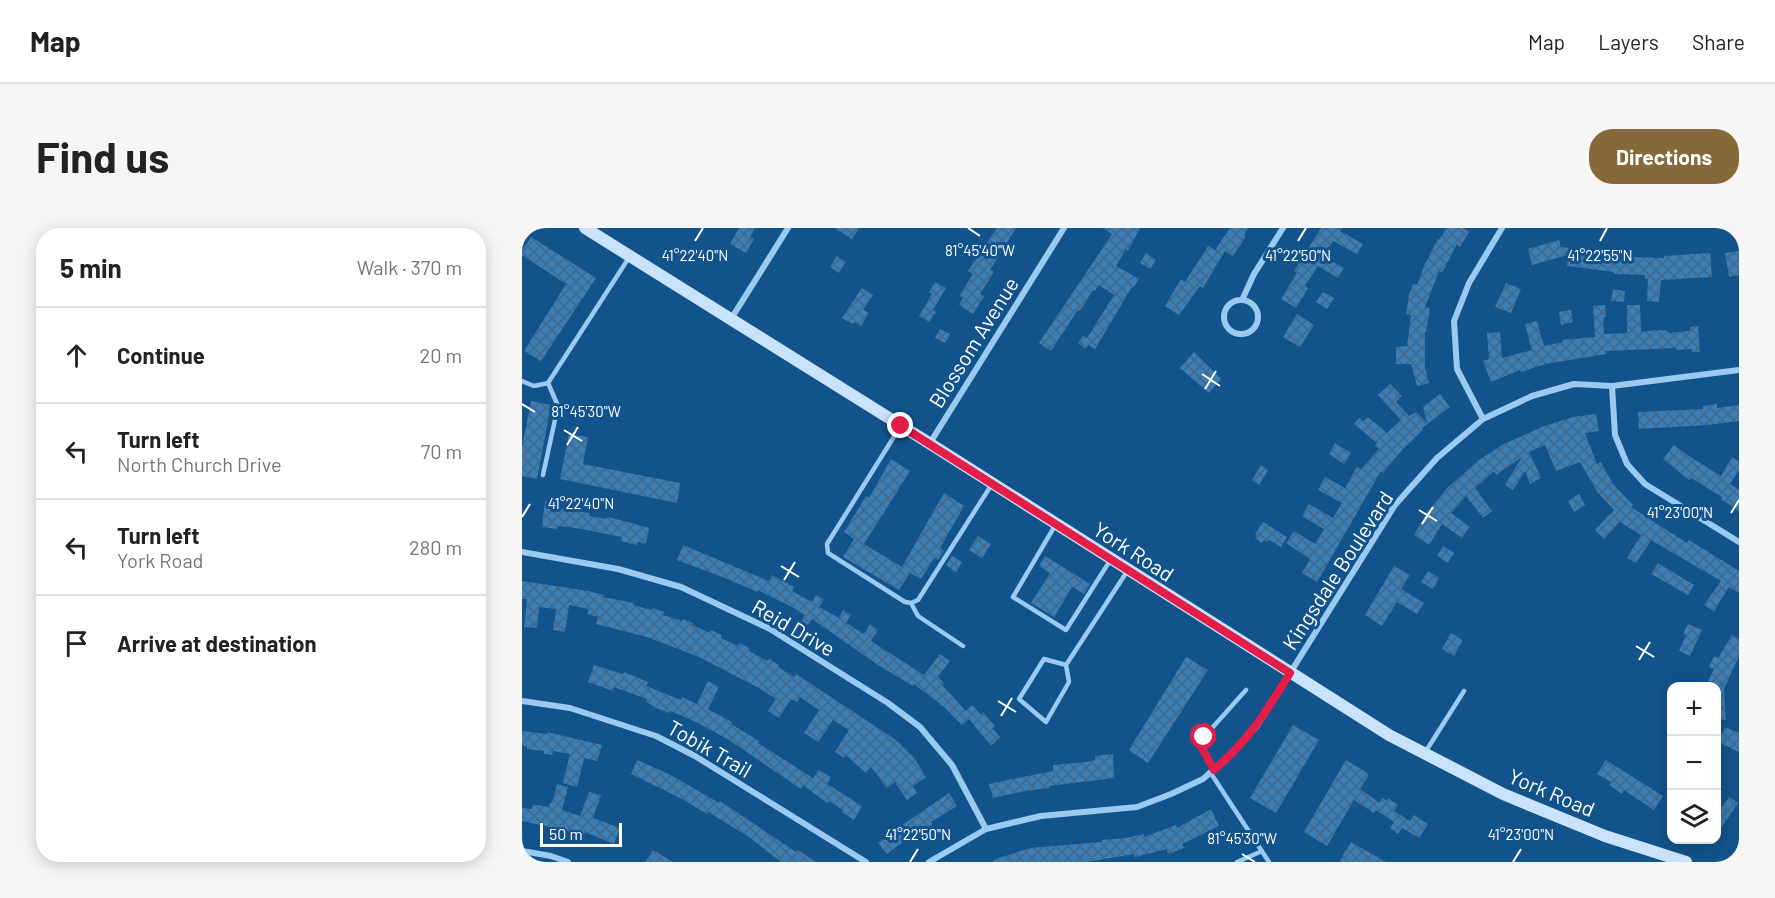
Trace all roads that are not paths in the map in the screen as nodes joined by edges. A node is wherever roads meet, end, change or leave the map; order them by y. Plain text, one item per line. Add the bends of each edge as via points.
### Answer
1 (585, 228) edge
2 (788, 228) edge
3 (1064, 228) edge
4 (1283, 228) edge
5 (1502, 228) edge
6 (630, 256) junction
7 (1242, 300) junction
8 (731, 320) junction
9 (1739, 370) edge
10 (522, 381) edge
11 (548, 383) junction
12 (1612, 386) junction
13 (1484, 419) junction
14 (901, 426) junction
15 (929, 443) junction
16 (543, 475) dead end
17 (992, 484) junction
18 (1056, 524) junction
19 (1739, 542) edge
20 (522, 552) edge
21 (1111, 559) junction
22 (1128, 570) junction
23 (911, 603) junction
24 (963, 646) dead end
25 (1066, 665) junction
26 (1290, 673) junction
27 (1246, 690) dead end
28 (1464, 691) dead end
29 (522, 702) edge
30 (1424, 753) junction
31 (1212, 771) junction
32 (986, 829) junction
33 (522, 851) edge
34 (1262, 851) junction
35 (568, 862) edge
36 (866, 862) edge
37 (929, 862) edge
38 (1237, 862) edge
39 (1269, 862) edge
40 (1686, 862) edge

1 - 6 main road, York Road
2 - 8 street
3 - 15 street, Blossom Avenue
4 - 7 street
5 - 13 street via 1469,283 1454,321 1457,369
6 - 8 main road, York Road
6 - 11 lane
7 - 7 street via 1257,309 1259,318 1250,333 1241,334 1232,332 1224,317 1233,302
8 - 14 main road, York Road
9 - 12 street, Kingsdale Boulevard
10 - 11 lane via 534,387
11 - 16 lane via 558,406
12 - 13 street, Kingsdale Boulevard via 1574,384 1532,396
12 - 19 street via 1615,435 1627,464 1645,484
13 - 26 street, Kingsdale Boulevard via 1437,458 1395,505
14 - 15 main road, York Road
14 - 23 lane via 826,550
15 - 17 main road, York Road
17 - 18 main road, York Road
17 - 23 lane via 918,600
18 - 21 main road, York Road
18 - 21 lane via 1013,597 1066,630
20 - 32 street, Reid Drive via 618,569 681,587 770,629 920,727 952,765
21 - 22 main road, York Road
22 - 25 lane
22 - 26 main road, York Road
23 - 24 lane via 918,616
25 - 25 lane via 1069,682 1046,722 1019,699 1044,659
26 - 30 main road, York Road
26 - 31 street, Kingsdale Boulevard via 1257,726
27 - 31 lane via 1204,737 1201,746
28 - 30 lane
29 - 36 street, Tobik Trail via 570,708 656,736
30 - 40 main road, York Road via 1503,794 1605,836
31 - 32 street, Kingsdale Boulevard via 1137,807 1041,816
31 - 34 lane
32 - 37 street, Kingsdale Boulevard
33 - 35 street
34 - 38 lane
34 - 39 lane

